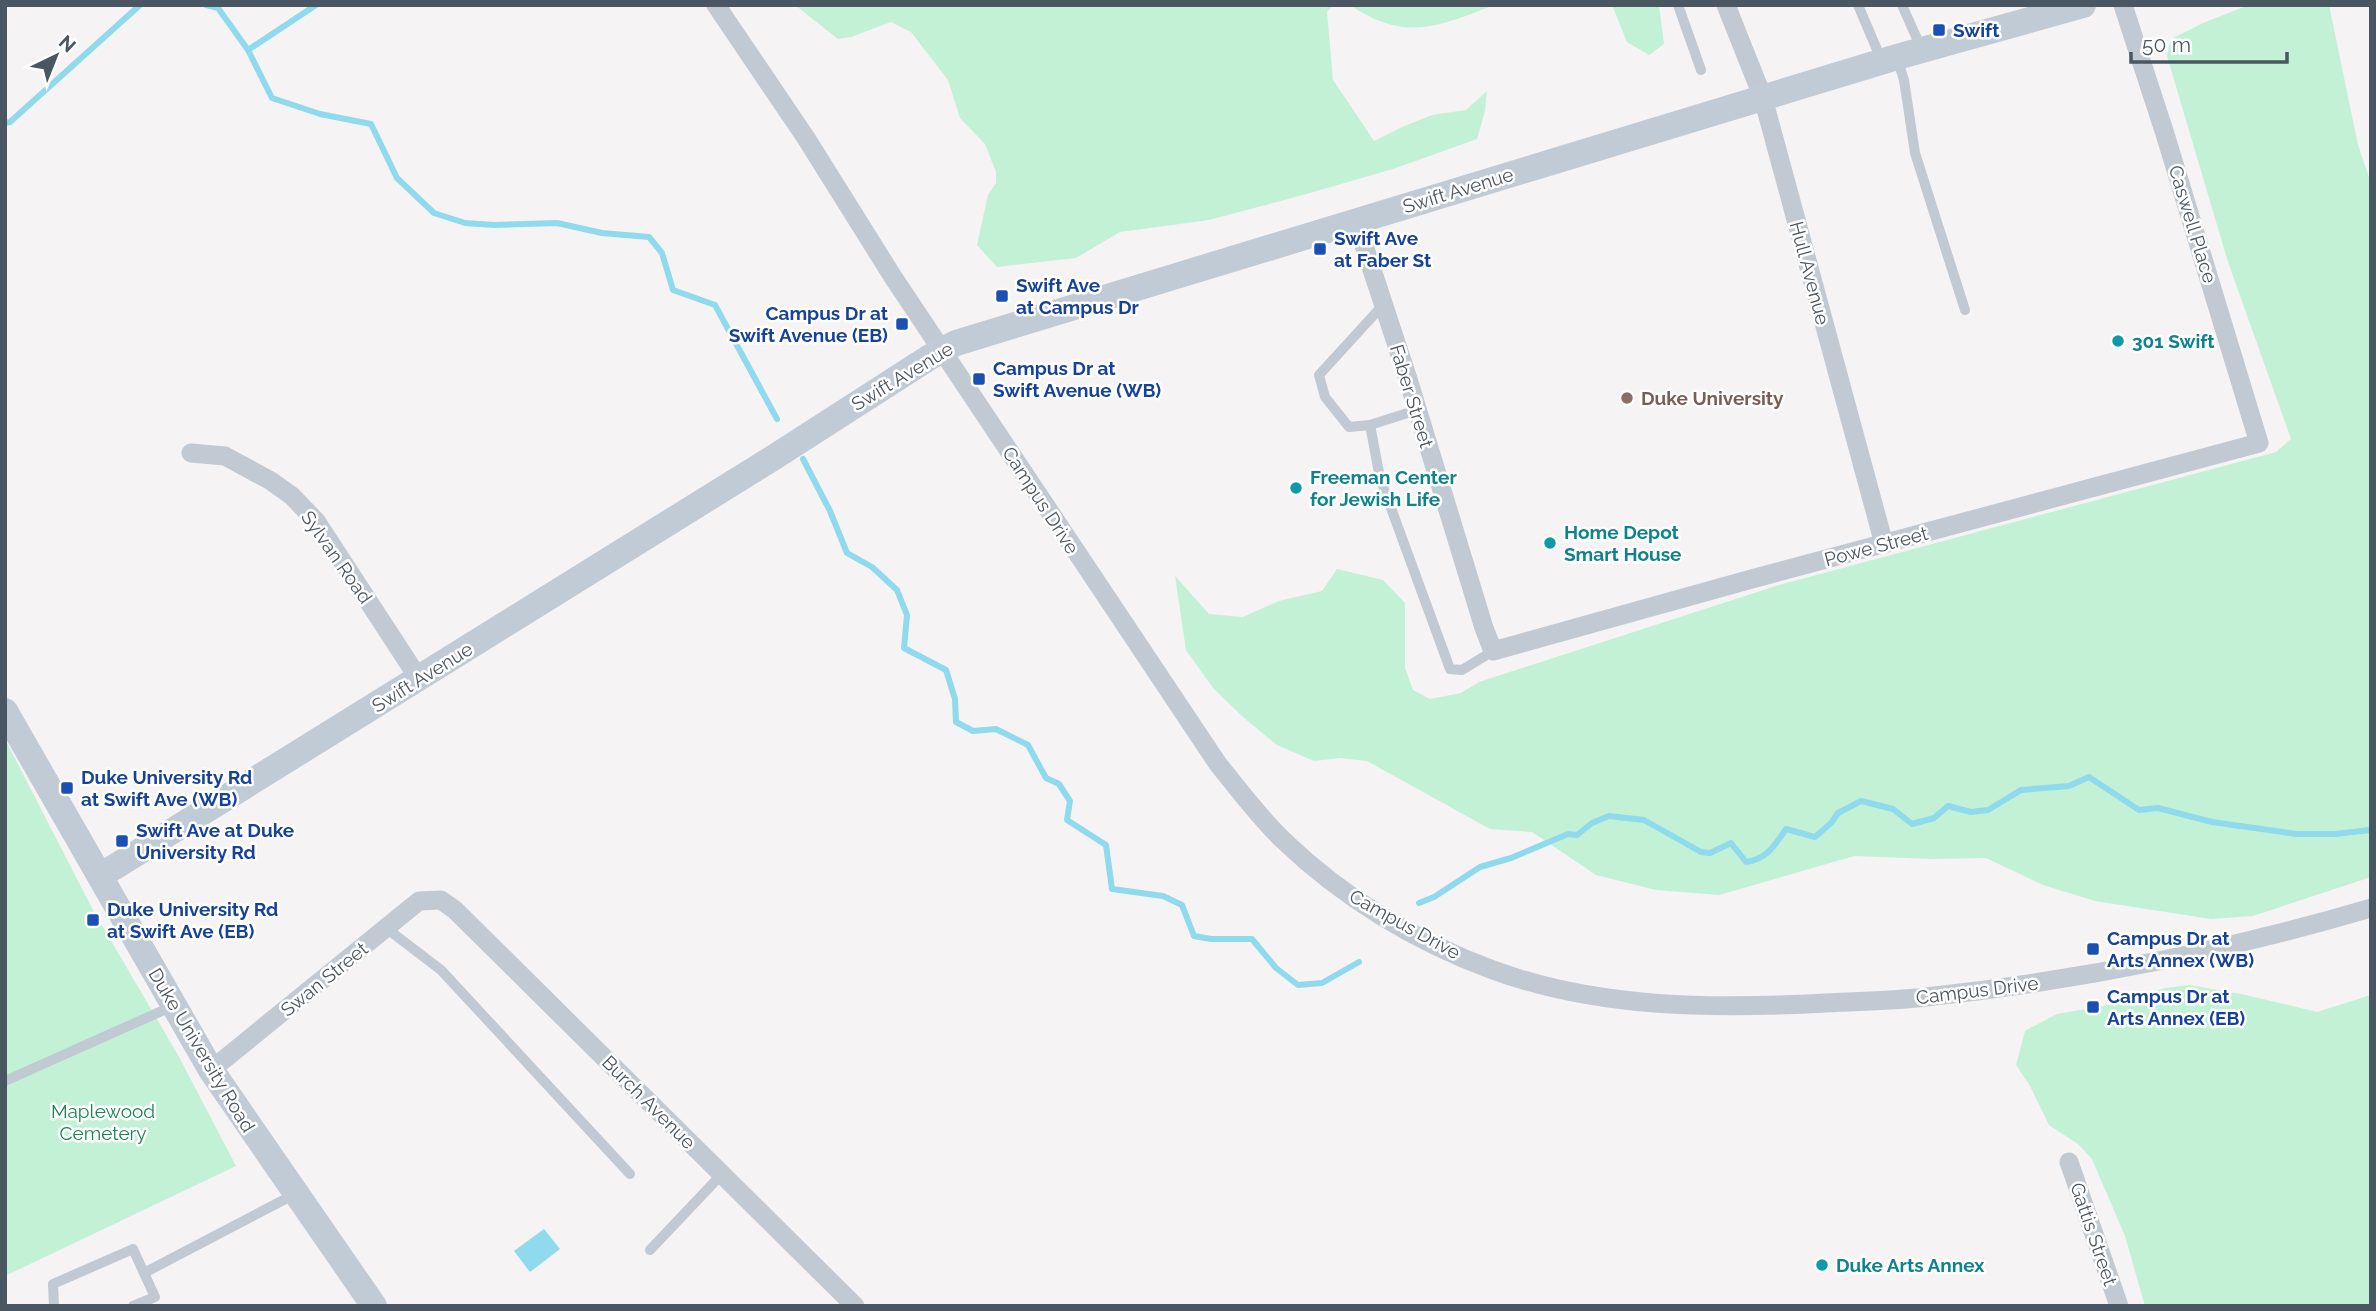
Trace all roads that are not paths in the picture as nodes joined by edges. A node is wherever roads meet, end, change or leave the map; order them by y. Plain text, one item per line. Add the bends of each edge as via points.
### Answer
1 (716, 5) edge
2 (1678, 5) edge
3 (1726, 5) edge
4 (1858, 5) edge
5 (1902, 5) edge
6 (2083, 5) edge
7 (2123, 5) edge
8 (1923, 50) junction
9 (1890, 60) junction
10 (1702, 70) dead end
11 (1763, 99) junction
12 (1356, 221) junction
13 (1384, 305) junction
14 (1965, 310) dead end
15 (942, 350) junction
16 (1417, 410) junction
17 (1370, 425) junction
18 (2259, 443) joint
19 (191, 453) dead end
20 (1884, 544) junction
21 (1493, 651) junction
22 (419, 679) junction
23 (5, 711) edge
24 (100, 876) junction
25 (441, 900) joint
26 (2371, 908) edge
27 (386, 928) junction
28 (174, 1006) junction
29 (211, 1070) junction
30 (5, 1082) edge
31 (2069, 1162) dead end
32 (630, 1174) dead end
33 (722, 1174) junction
34 (295, 1194) junction
35 (650, 1250) dead end
36 (144, 1273) junction
37 (54, 1306) edge
38 (133, 1306) edge
39 (374, 1306) edge
40 (855, 1306) edge
41 (2119, 1306) edge

1 - 15 street, Campus Drive
2 - 10 lane
3 - 11 street, Hull Avenue
4 - 9 lane
5 - 8 lane
6 - 8 street, Swift Avenue
7 - 18 street, Caswell Place
8 - 9 street, Swift Avenue
9 - 11 street, Swift Avenue
9 - 14 lane via 1904,80 1916,153
11 - 12 street, Swift Avenue
11 - 20 street, Hull Avenue
12 - 13 street, Faber Street
12 - 15 street, Swift Avenue
13 - 16 street, Faber Street
13 - 17 lane via 1319,375 1325,397 1349,427
15 - 22 street, Swift Avenue
15 - 26 street, Campus Drive via 1169,694 1252,807 1282,840 1368,908 1493,970 1586,995 1678,1005 1922,998 2096,974 2301,929
16 - 17 lane
16 - 21 street, Faber Street
17 - 21 lane via 1380,478 1450,669 1462,670
18 - 20 street, Powe Street
19 - 22 street, Sylvan Road via 225,456 292,496 316,522
20 - 21 street, Powe Street
22 - 24 street, Swift Avenue
23 - 24 street, Duke University Road
24 - 28 street, Duke University Road
25 - 27 street, Swan Street via 419,901
25 - 33 street, Burch Avenue
27 - 29 street, Swan Street
27 - 32 lane via 441,970
28 - 29 street, Duke University Road
28 - 30 lane
29 - 34 street, Duke University Road
31 - 41 street, Gattis Street
33 - 35 lane
33 - 40 street, Burch Avenue
34 - 36 lane
34 - 39 street, Duke University Road
36 - 37 lane via 132,1249 53,1284
36 - 38 lane via 155,1297

